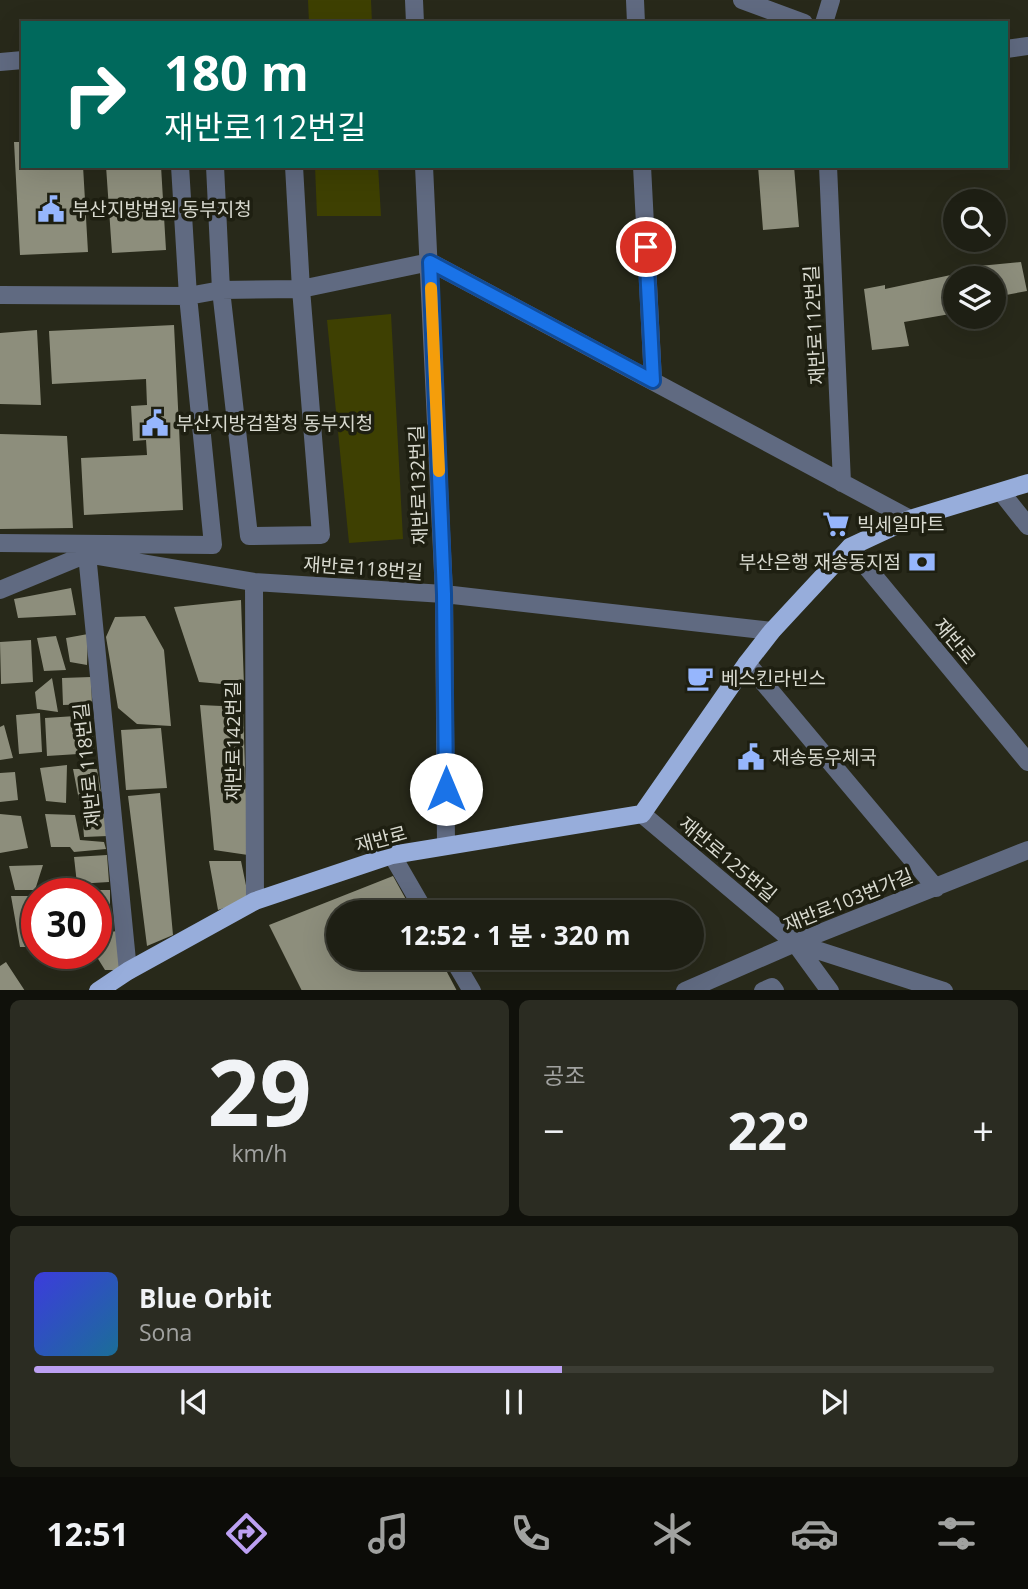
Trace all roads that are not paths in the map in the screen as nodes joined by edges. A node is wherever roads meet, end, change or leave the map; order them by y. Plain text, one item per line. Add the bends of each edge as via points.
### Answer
1 (414, 0) edge
2 (635, 0) edge
3 (742, 0) edge
4 (831, 0) edge
5 (415, 21) edge
6 (636, 21) edge
7 (799, 21) edge
8 (825, 21) edge
9 (1028, 46) edge
10 (1008, 49) edge
11 (21, 60) edge
12 (0, 62) edge
13 (180, 168) edge
14 (215, 168) edge
15 (294, 168) edge
16 (424, 168) edge
17 (642, 168) edge
18 (828, 168) edge
19 (430, 262) junction
20 (301, 289) junction
21 (221, 290) junction
22 (0, 295) edge
23 (188, 296) junction
24 (653, 381) junction
25 (842, 483) junction
26 (1028, 483) edge
27 (1001, 492) junction
28 (910, 519) junction
29 (1028, 526) edge
30 (0, 543) edge
31 (850, 547) junction
32 (88, 554) junction
33 (254, 582) junction
34 (0, 590) edge
35 (444, 594) junction
36 (772, 631) junction
37 (747, 663) junction
38 (1028, 762) edge
39 (642, 814) junction
40 (446, 844) junction
41 (1028, 850) edge
42 (392, 855) junction
43 (936, 888) junction
44 (418, 900) edge
45 (255, 901) junction
46 (795, 943) junction
47 (460, 970) edge
48 (128, 971) junction
49 (98, 990) edge
50 (472, 990) edge
51 (685, 990) edge
52 (762, 990) edge
53 (775, 990) edge
54 (830, 990) edge
55 (944, 990) edge

1 - 5 street
2 - 6 street
3 - 7 street
4 - 8 street
9 - 10 street
11 - 12 street
13 - 23 street
14 - 21 street
15 - 20 street
16 - 19 street, 재반로132번길
17 - 24 street
18 - 25 street, 재반로112번길
19 - 20 street
19 - 24 street
19 - 35 street, 재반로132번길
20 - 21 street
20 - 21 street via 321,535 248,536
21 - 23 street
22 - 23 street
23 - 30 street via 213,545
24 - 25 street
25 - 28 street
26 - 27 main road
27 - 28 main road
27 - 29 street
28 - 31 main road
31 - 36 main road
31 - 38 street, 재반로
32 - 33 street, 재반로118번길
32 - 34 street
32 - 48 street, 재반로 118번길
33 - 35 street, 재반로118번길
33 - 45 street, 재반로142번길
35 - 36 street, 재반로118번길
35 - 40 street, 재반로132번길
36 - 37 main road
37 - 39 main road
37 - 43 street
39 - 40 main road, 재반로
39 - 46 street, 재반로125번길
40 - 42 main road, 재반로
41 - 43 street, 재반로103번가길
42 - 44 street
42 - 45 main road, 재반로
43 - 46 street, 재반로103번가길
45 - 48 main road, 재반로
46 - 51 street, 재반로103번가길
46 - 54 street
46 - 55 street, 재반로125번길
47 - 50 street
48 - 49 main road, 재반로
52 - 53 street

